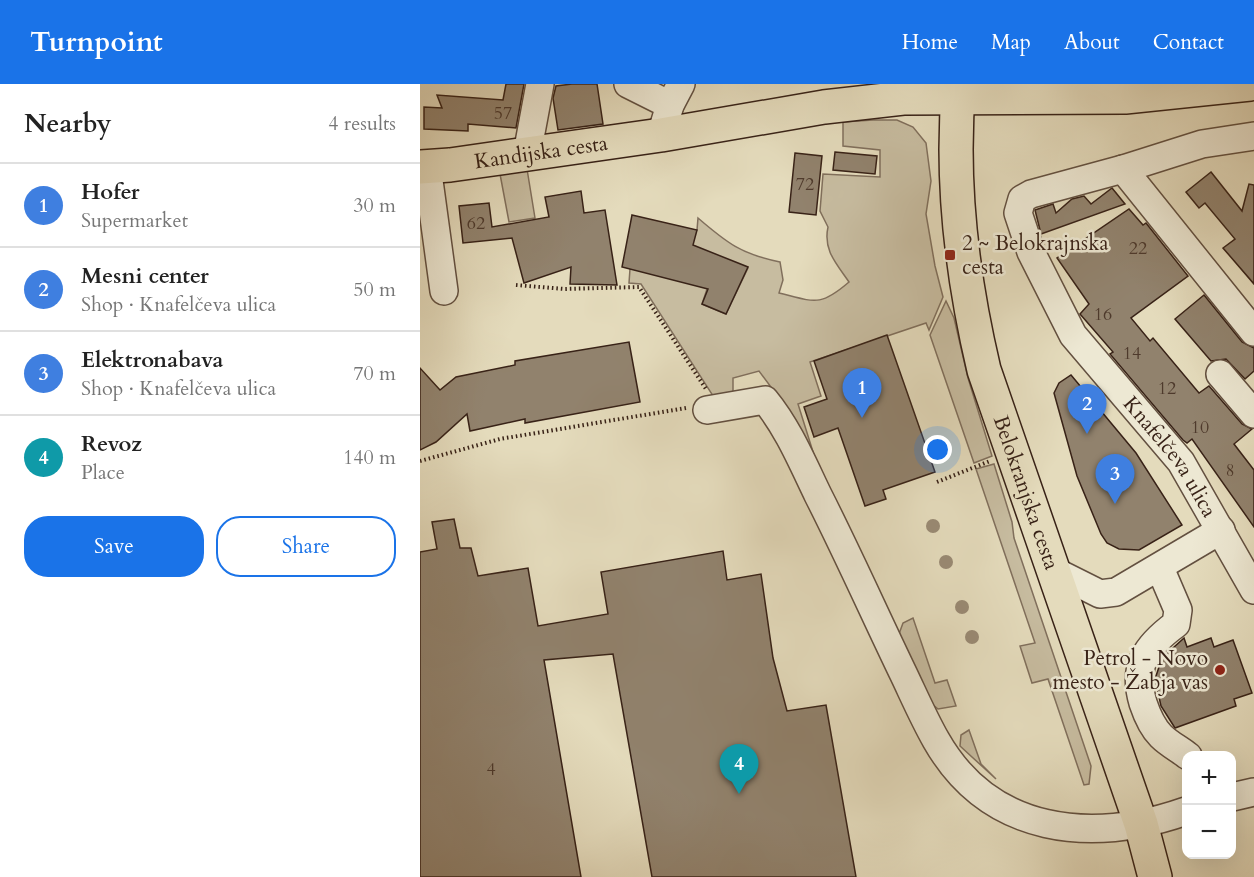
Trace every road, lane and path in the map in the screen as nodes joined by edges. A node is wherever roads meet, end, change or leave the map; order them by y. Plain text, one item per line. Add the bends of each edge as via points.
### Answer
1 (540, 84) edge
2 (628, 84) edge
3 (1250, 84) edge
4 (1214, 87) edge
5 (958, 90) edge
6 (671, 108) edge
7 (1254, 136) edge
8 (527, 154) junction
9 (424, 166) edge
10 (1123, 169) junction
11 (516, 285) dead end
12 (444, 291) dead end
13 (1254, 332) edge
14 (1220, 375) dead end
15 (701, 404) junction
16 (1254, 414) edge
17 (996, 458) dead end
18 (420, 461) edge
19 (937, 482) dead end
20 (1221, 530) junction
21 (1160, 568) junction
22 (1054, 571) junction
23 (1254, 591) edge
24 (1182, 752) edge
25 (1254, 792) edge
26 (1236, 796) edge
27 (1182, 812) edge
28 (1141, 824) junction
29 (1155, 877) edge

1 - 8 street
2 - 6 street
3 - 4 main road, Kandijska cesta
4 - 5 main road, Kandijska cesta via 1125,97
5 - 6 main road, Kandijska cesta via 824,107
5 - 22 main road, Belokranjska cesta via 957,186 969,304 984,370
6 - 8 main road, Kandijska cesta
7 - 10 street, Knafelčeva ulica via 1202,144
8 - 9 main road, Kandijska cesta
9 - 12 street
10 - 13 street
10 - 20 street, Knafelčeva ulica via 1031,194 1022,200 1018,213 1031,252 1073,335 1181,462
11 - 15 path via 564,289 639,287
14 - 16 street
15 - 18 path via 500,439
15 - 28 street via 765,400 782,420 936,741 981,793 1030,821 1051,826 1072,829
17 - 19 path
20 - 21 street
20 - 23 street, Knafelčeva ulica
21 - 22 street via 1116,592 1100,594
21 - 24 street via 1178,610 1176,624 1158,638 1140,664 1138,681 1148,719 1161,736
22 - 28 main road, Belokranjska cesta
25 - 26 street
27 - 28 street
28 - 29 main road, Belokranjska cesta

